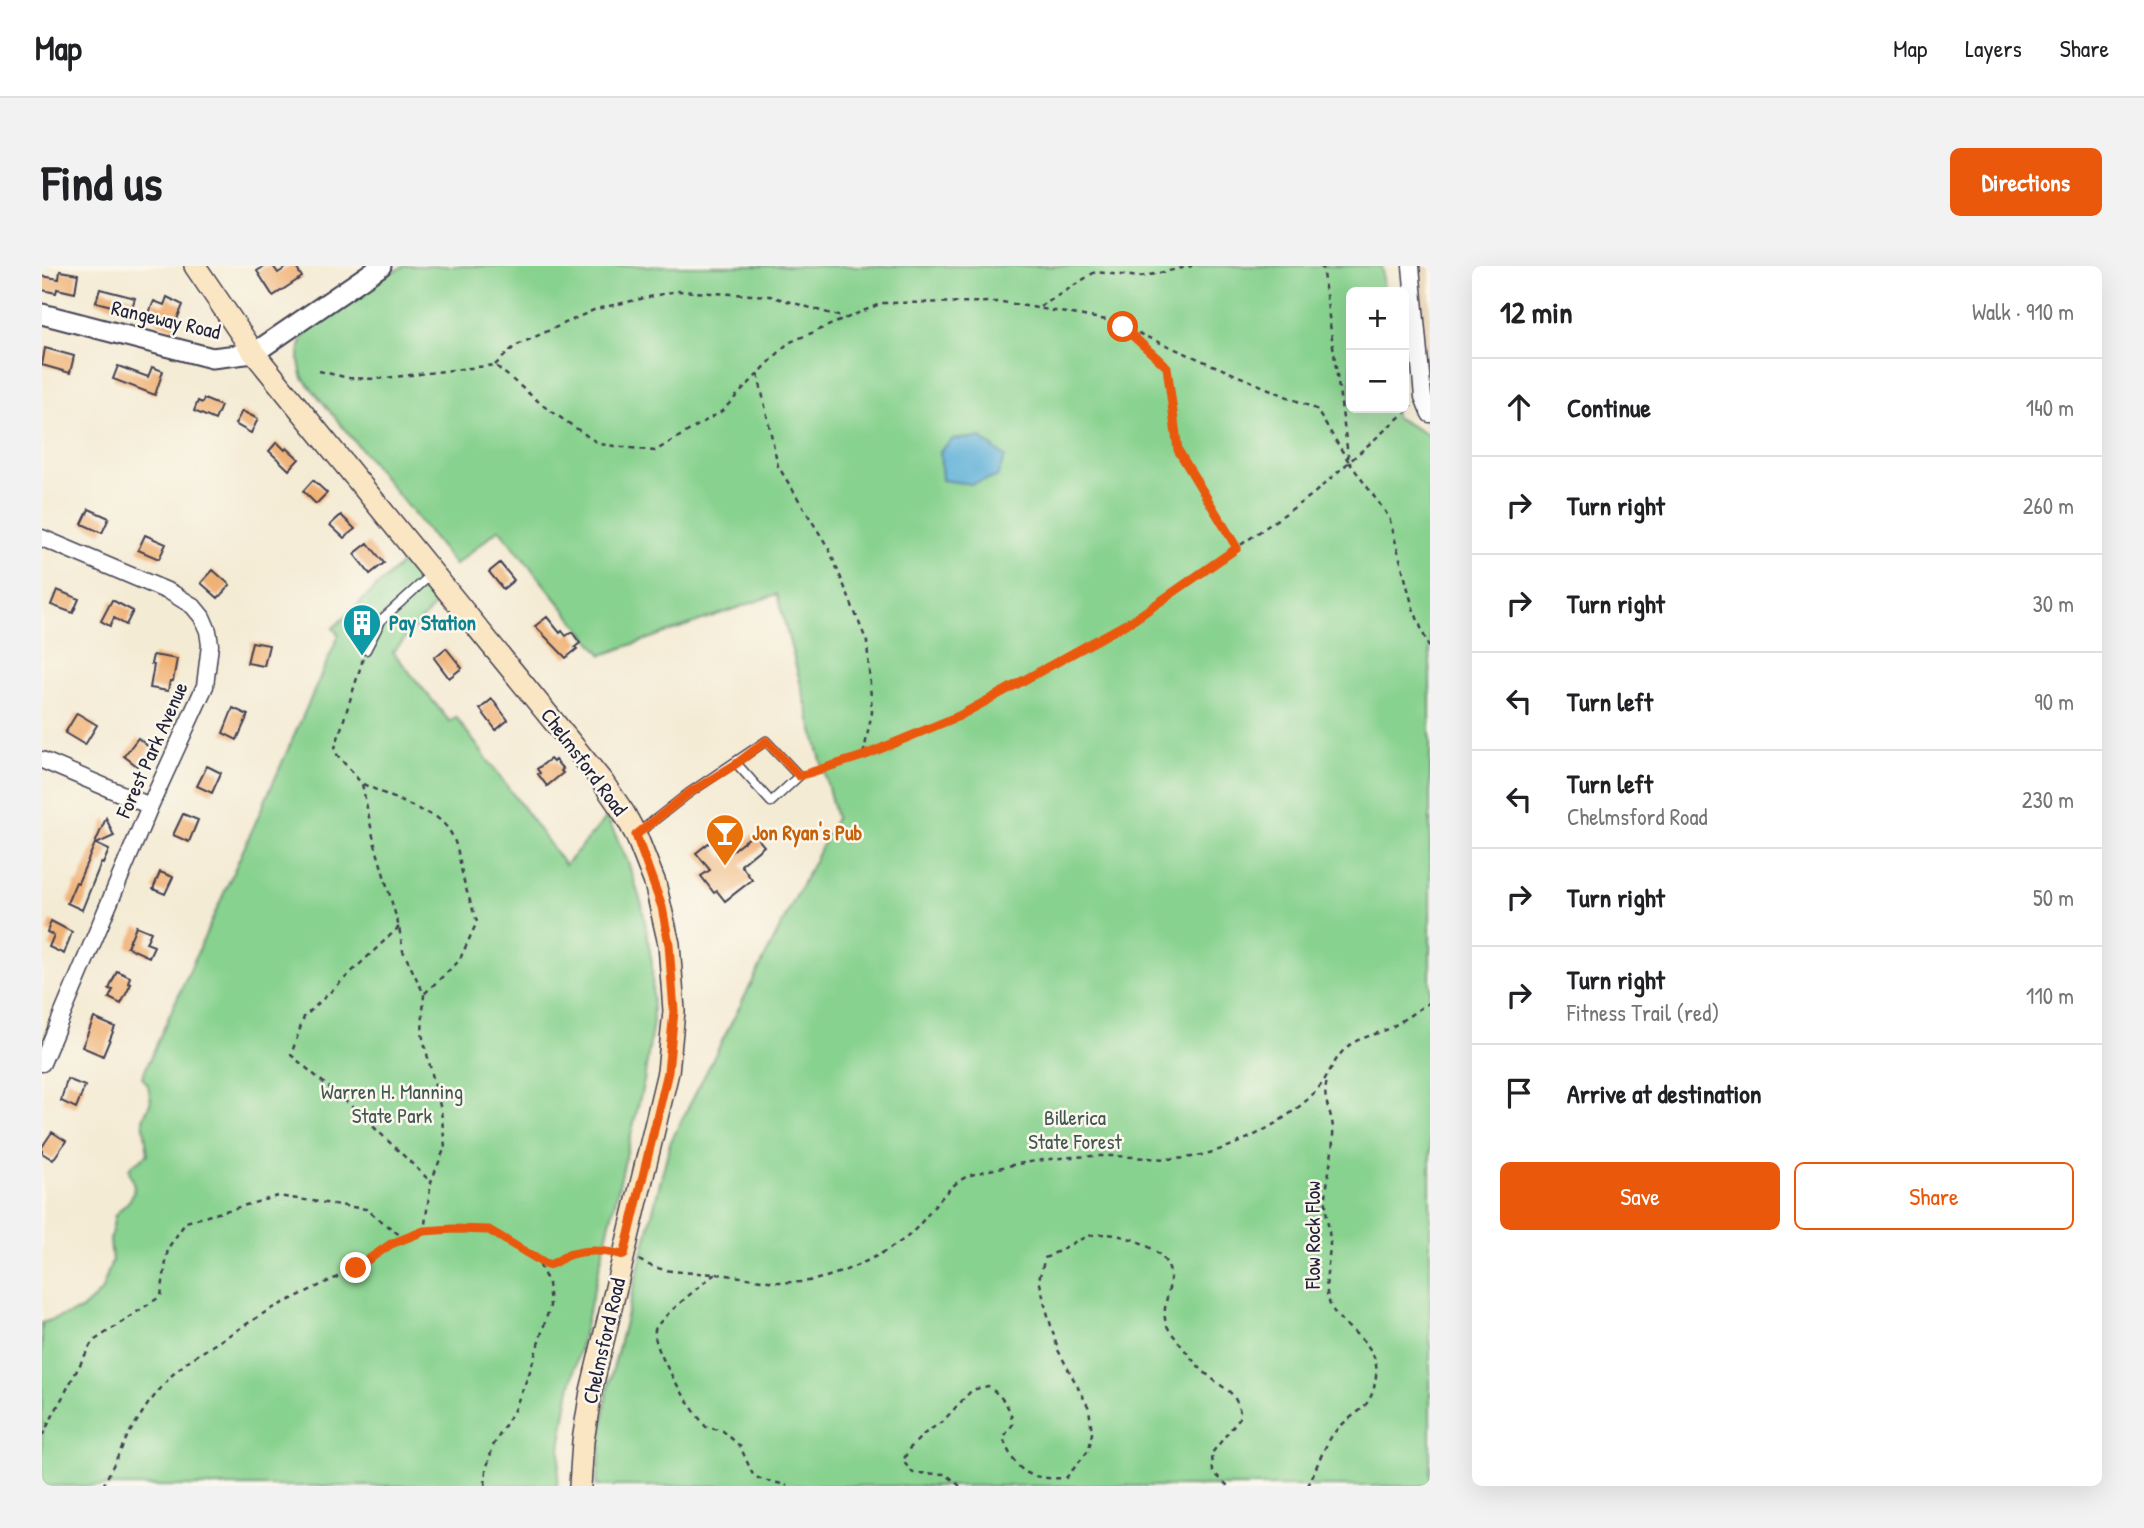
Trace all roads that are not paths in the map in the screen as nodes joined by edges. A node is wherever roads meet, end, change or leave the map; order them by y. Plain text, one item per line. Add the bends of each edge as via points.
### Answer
1 (195, 266) edge
2 (381, 266) edge
3 (1411, 266) edge
4 (42, 314) edge
5 (254, 353) junction
6 (1424, 355) edge
7 (1430, 414) edge
8 (42, 538) edge
9 (433, 573) junction
10 (366, 650) road end
11 (42, 760) edge
12 (736, 764) junction
13 (150, 806) junction
14 (636, 835) junction
15 (42, 1063) edge
16 (580, 1486) edge

1 - 5 main road, Chelmsford Road
2 - 5 street, Rangeway Road
3 - 6 street
4 - 5 street, Rangeway Road via 212,358
5 - 9 main road, Chelmsford Road
6 - 7 street via 1423,397
8 - 13 street, Forest Park Avenue via 172,593 193,606 208,631 205,685
9 - 10 lane via 382,619
9 - 14 main road, Chelmsford Road via 602,781
11 - 13 street
12 - 12 lane via 766,741 799,776 771,802
12 - 14 lane via 689,793
13 - 15 street, Forest Park Avenue
14 - 16 main road, Chelmsford Road via 662,907 674,1011 668,1072 591,1391

